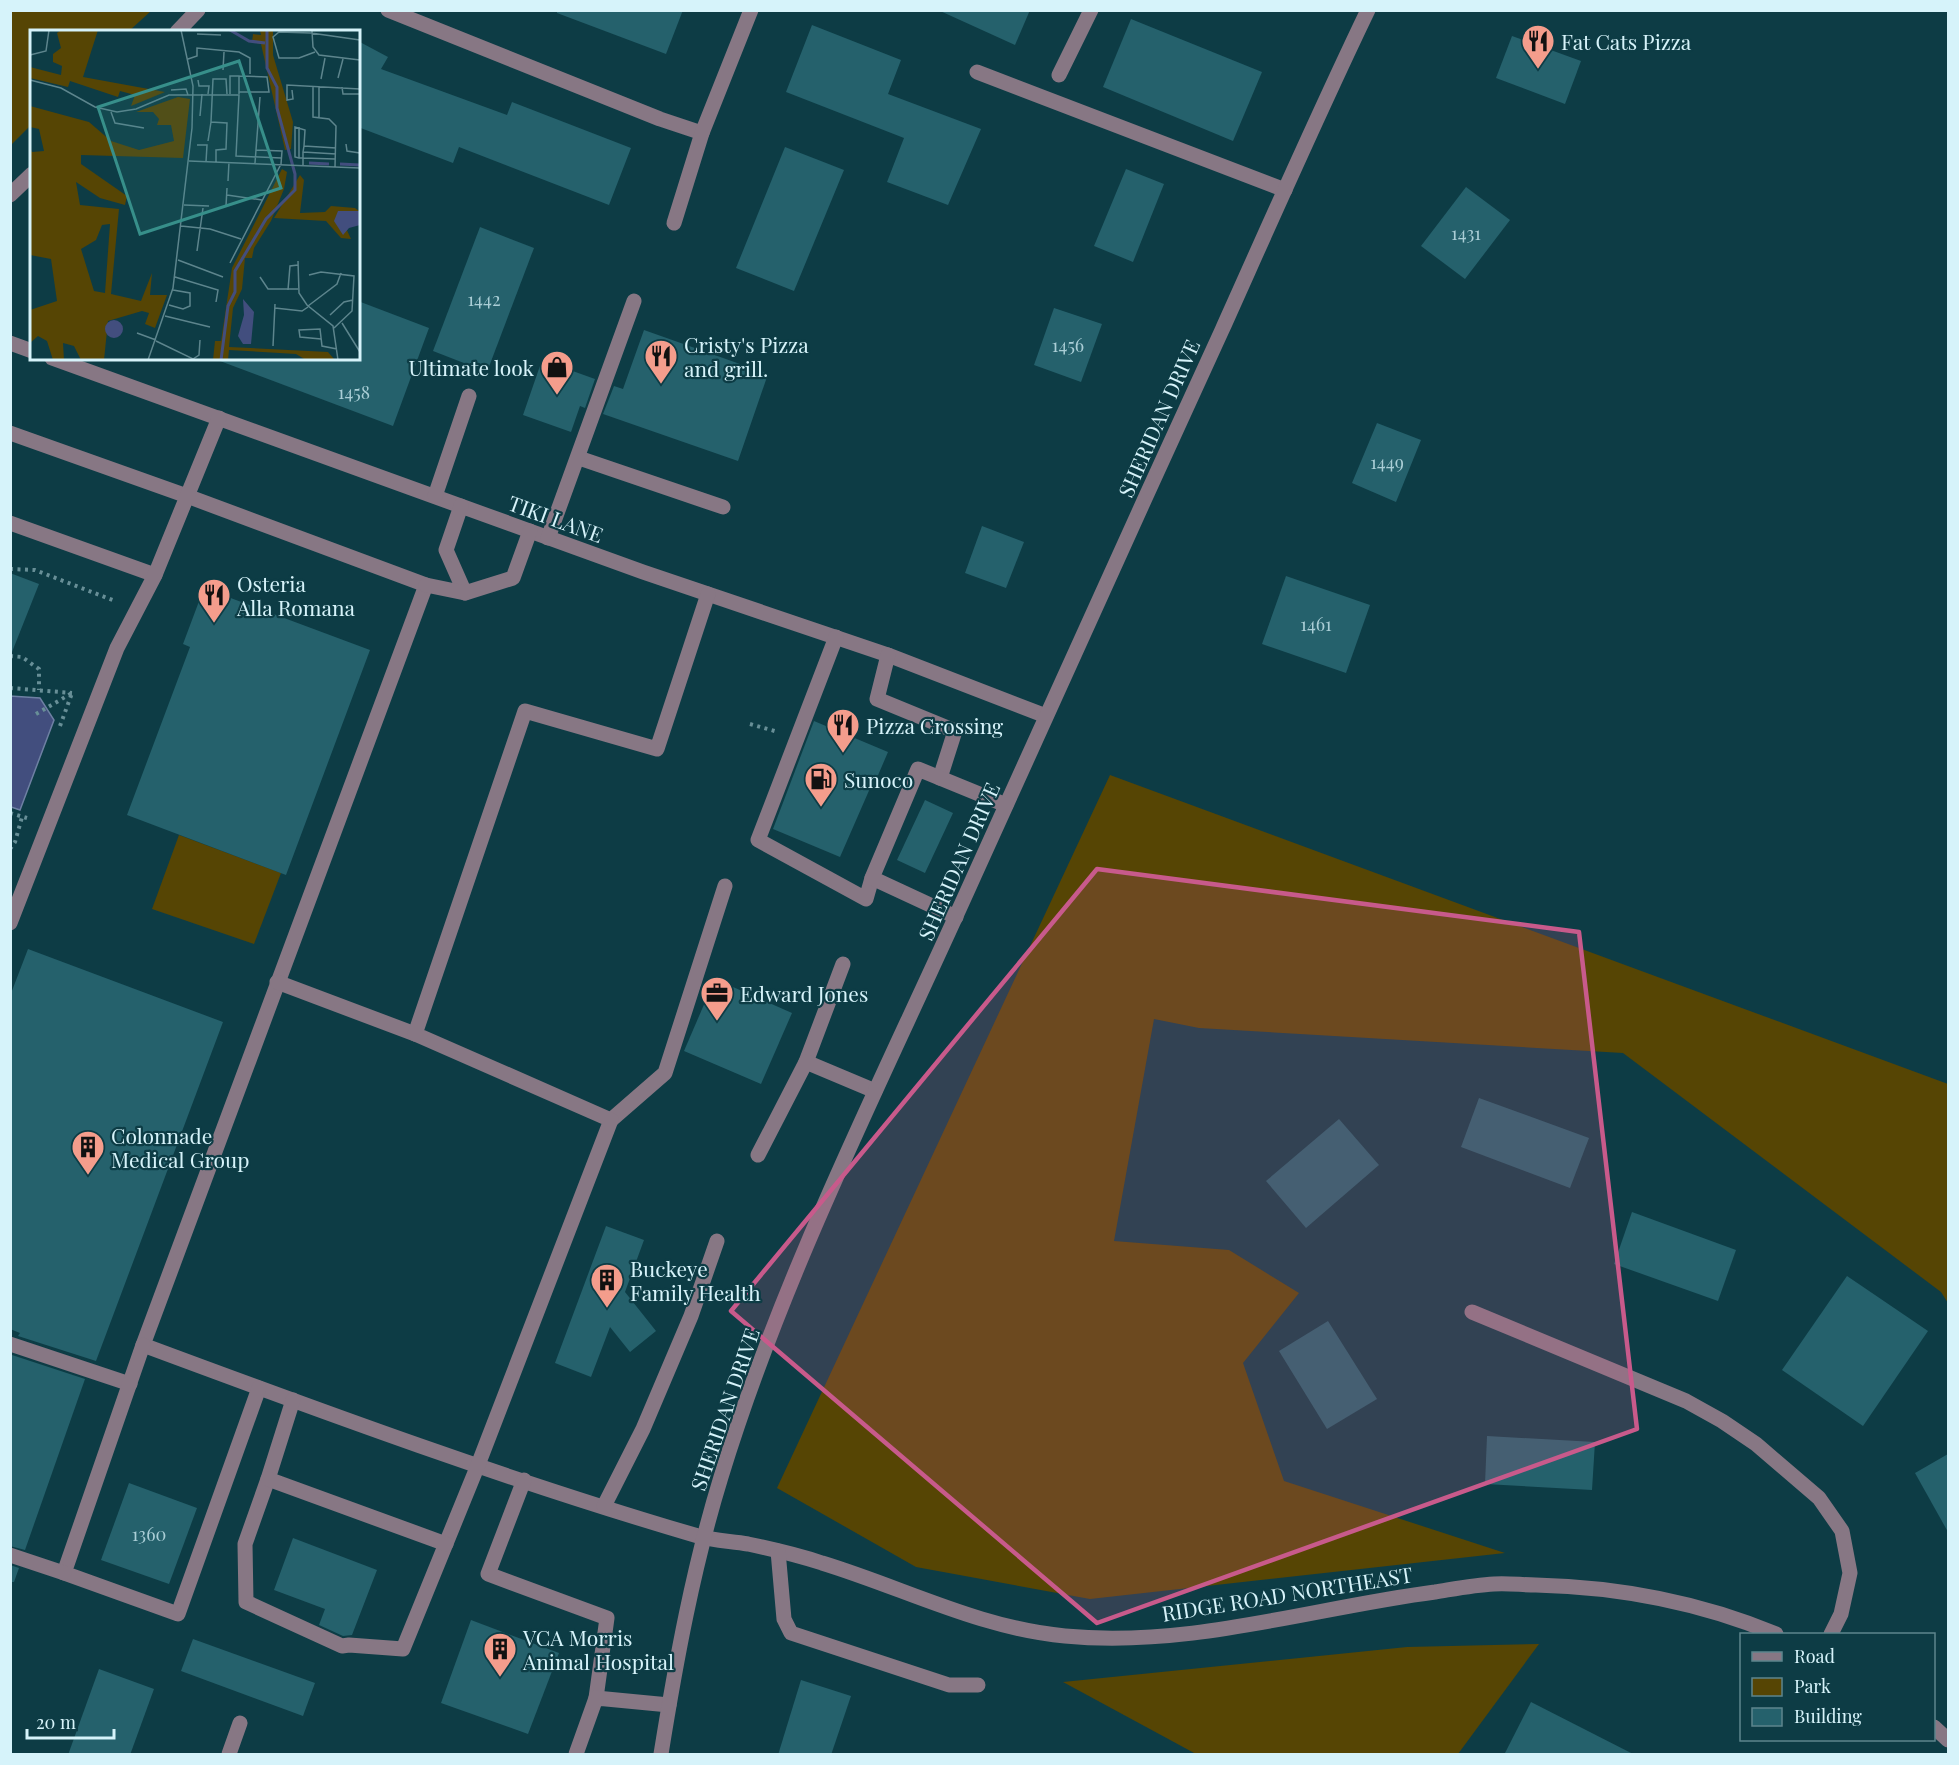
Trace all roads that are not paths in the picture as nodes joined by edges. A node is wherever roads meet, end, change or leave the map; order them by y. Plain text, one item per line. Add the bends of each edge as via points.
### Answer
1 (198, 10) edge
2 (388, 10) edge
3 (751, 10) edge
4 (1091, 10) edge
5 (1368, 10) edge
6 (179, 30) edge
7 (977, 72) dead end
8 (1059, 75) dead end
9 (702, 132) junction
10 (30, 176) edge
11 (1285, 190) junction
12 (10, 195) edge
13 (674, 223) dead end
14 (634, 302) dead end
15 (10, 344) edge
16 (30, 350) edge
17 (58, 360) edge
18 (469, 396) dead end
19 (219, 418) junction
20 (10, 433) edge
21 (579, 458) junction
22 (187, 496) junction
23 (435, 496) junction
24 (461, 506) junction
25 (723, 507) dead end
26 (10, 523) edge
27 (530, 531) junction
28 (548, 538) junction
29 (155, 575) junction
30 (426, 585) junction
31 (465, 593) junction
32 (708, 594) junction
33 (836, 638) junction
34 (888, 655) junction
35 (1046, 716) junction
36 (940, 778) junction
37 (1006, 805) junction
38 (872, 878) junction
39 (724, 886) dead end
40 (956, 917) junction
41 (10, 923) edge
42 (843, 964) dead end
43 (277, 982) junction
44 (415, 1034) junction
45 (806, 1062) junction
46 (875, 1091) junction
47 (611, 1120) junction
48 (758, 1155) dead end
49 (717, 1241) dead end
50 (1472, 1312) dead end
51 (10, 1344) edge
52 (143, 1345) junction
53 (130, 1384) junction
54 (259, 1388) junction
55 (293, 1400) junction
56 (478, 1465) junction
57 (268, 1479) junction
58 (524, 1480) junction
59 (604, 1506) junction
60 (704, 1538) junction
61 (446, 1544) junction
62 (778, 1551) junction
63 (10, 1555) edge
64 (64, 1573) junction
65 (1771, 1633) edge
66 (1832, 1633) edge
67 (978, 1685) dead end
68 (596, 1698) junction
69 (669, 1705) junction
70 (240, 1723) dead end
71 (1935, 1728) edge
72 (1948, 1740) edge
73 (229, 1755) edge
74 (576, 1755) edge
75 (661, 1755) edge

1 - 6 street
2 - 9 street via 660,119
3 - 9 street
4 - 8 street
5 - 11 street, SHERIDAN DRIVE
7 - 11 street
9 - 13 street
10 - 12 street
11 - 35 street, SHERIDAN DRIVE
14 - 21 street
15 - 16 street
17 - 19 street, TIKI LANE
18 - 23 street
19 - 22 street
19 - 23 street, TIKI LANE
20 - 22 street
21 - 25 street
21 - 28 street
22 - 29 street
22 - 30 street
23 - 24 street, TIKI LANE
24 - 27 street, TIKI LANE
24 - 31 street via 446,550
26 - 29 street
27 - 28 street, TIKI LANE
27 - 31 street via 513,578
28 - 32 street, TIKI LANE
29 - 41 street via 117,648
30 - 31 street
30 - 43 street
32 - 33 street, TIKI LANE
32 - 44 street via 657,749 525,711
33 - 34 street, TIKI LANE
33 - 38 street via 758,840 866,899
34 - 35 street, TIKI LANE
34 - 36 street via 877,699 956,731
35 - 37 street, SHERIDAN DRIVE
36 - 37 street
36 - 38 street via 918,769
37 - 40 street, SHERIDAN DRIVE
38 - 40 street
39 - 47 street via 665,1073
40 - 46 street, SHERIDAN DRIVE
42 - 45 street
43 - 44 street
43 - 52 street
44 - 47 street
45 - 46 street
45 - 48 street
46 - 60 street, SHERIDAN DRIVE via 786,1293 748,1395
47 - 56 street
49 - 59 street via 652,1408
50 - 66 street via 1686,1401 1756,1444 1819,1498 1842,1531 1850,1573 1841,1614
51 - 53 street
52 - 53 street
52 - 54 street, RIDGE ROAD NORTHEAST
53 - 64 street
54 - 55 street, RIDGE ROAD NORTHEAST
54 - 64 street via 178,1614
55 - 56 street, RIDGE ROAD NORTHEAST
55 - 57 street
56 - 58 street, RIDGE ROAD NORTHEAST
56 - 61 street
57 - 61 street
57 - 61 street via 245,1544 246,1602 342,1646 403,1649
58 - 59 street, RIDGE ROAD NORTHEAST
58 - 68 street via 488,1574 607,1618
59 - 60 street, RIDGE ROAD NORTHEAST
60 - 62 street, RIDGE ROAD NORTHEAST
60 - 69 street, SHERIDAN DRIVE via 678,1646
62 - 65 street, RIDGE ROAD NORTHEAST via 821,1562 982,1621 1066,1636 1109,1639 1196,1633 1407,1595 1493,1584 1623,1591 1707,1609
62 - 67 street via 784,1619 791,1633 949,1685
63 - 64 street
68 - 69 street
68 - 74 street
69 - 75 street, SHERIDAN DRIVE
70 - 73 street
71 - 72 street

